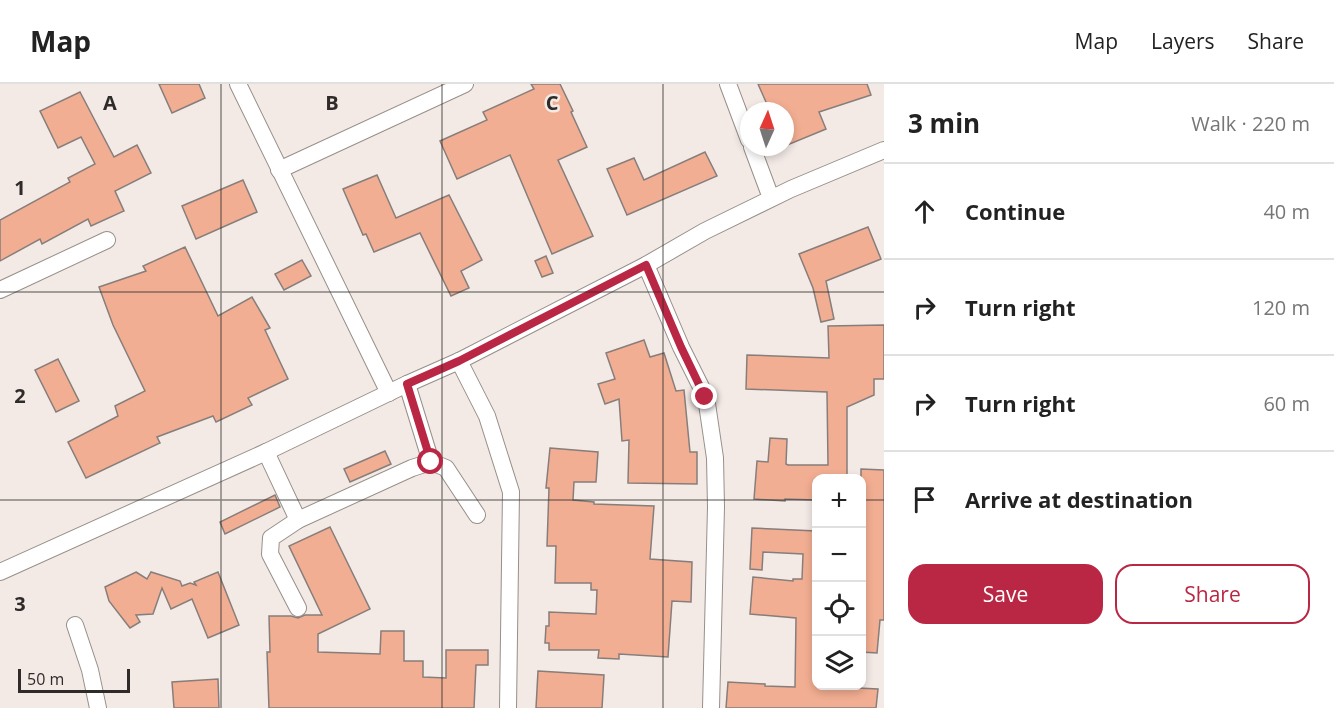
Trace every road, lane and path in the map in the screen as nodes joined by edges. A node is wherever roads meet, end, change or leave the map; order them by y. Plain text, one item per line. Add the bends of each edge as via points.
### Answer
1 (238, 84) edge
2 (465, 84) edge
3 (728, 84) edge
4 (740, 116) edge
5 (884, 150) edge
6 (755, 156) edge
7 (279, 170) junction
8 (771, 198) junction
9 (106, 240) dead end
10 (646, 265) junction
11 (0, 290) edge
12 (459, 361) junction
13 (407, 384) junction
14 (389, 393) junction
15 (266, 452) junction
16 (431, 462) junction
17 (477, 515) dead end
18 (298, 520) junction
19 (0, 572) edge
20 (298, 608) dead end
21 (75, 625) dead end
22 (98, 708) edge
23 (508, 708) edge
24 (711, 708) edge

1 - 7 street
2 - 7 street
3 - 4 street
5 - 8 street
6 - 8 street
7 - 14 street
8 - 10 street
9 - 11 street
10 - 12 street
10 - 24 street via 705,397 715,459
12 - 13 street
12 - 23 street via 487,416 511,492
13 - 14 street
13 - 16 street
14 - 15 street
15 - 18 street
15 - 19 street
16 - 17 street via 446,468
16 - 18 street
18 - 20 street via 271,538 269,546
21 - 22 street

